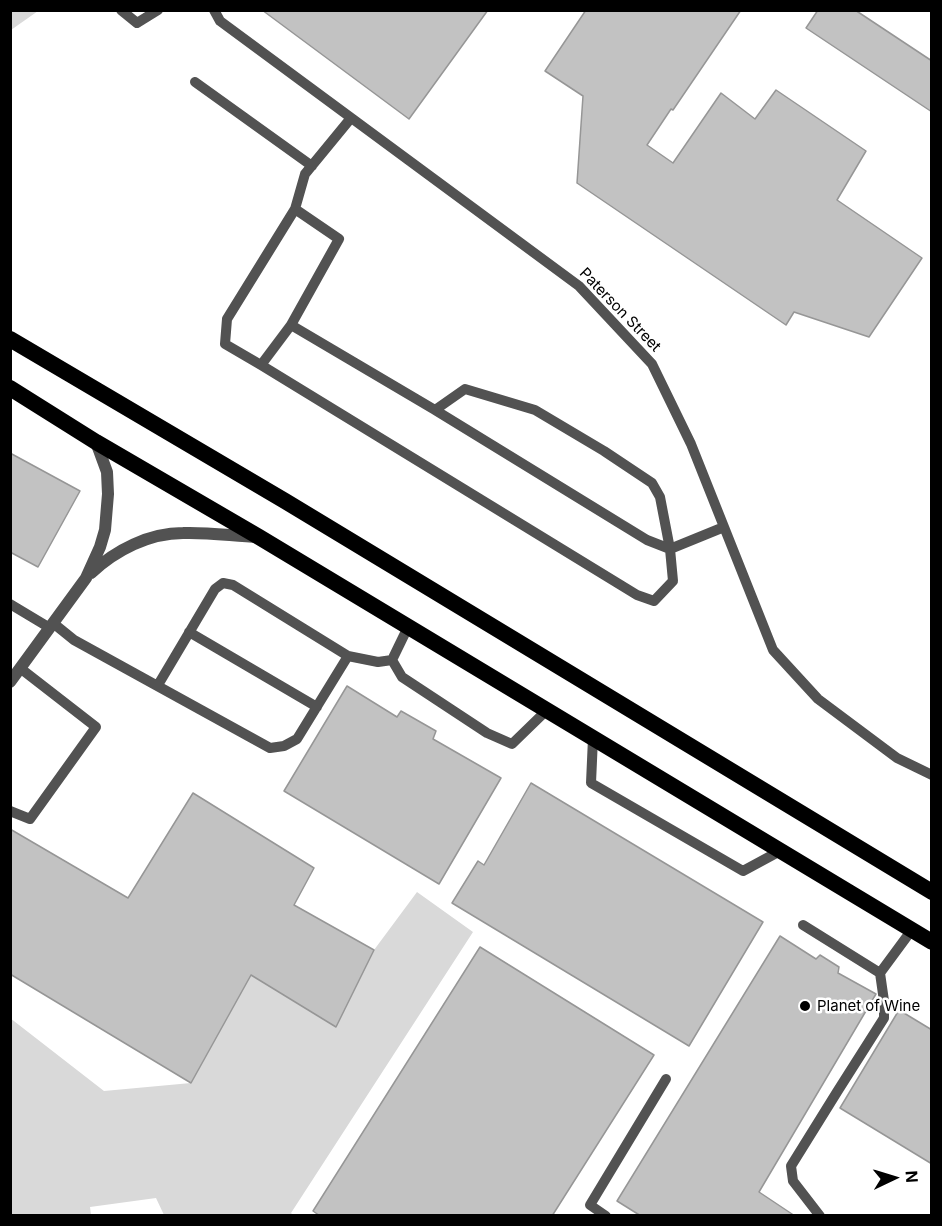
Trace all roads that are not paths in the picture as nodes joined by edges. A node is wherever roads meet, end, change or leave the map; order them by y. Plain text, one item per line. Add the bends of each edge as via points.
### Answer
1 (122, 10) edge
2 (158, 10) edge
3 (214, 10) edge
4 (195, 82) dead end
5 (351, 118) junction
6 (312, 166) junction
7 (295, 209) junction
8 (291, 325) junction
9 (10, 339) edge
10 (261, 365) junction
11 (10, 388) edge
12 (435, 410) junction
13 (96, 442) junction
14 (724, 527) junction
15 (259, 537) junction
16 (670, 549) junction
17 (86, 578) junction
18 (10, 603) edge
19 (52, 625) junction
20 (408, 627) junction
21 (189, 632) junction
22 (348, 656) junction
23 (392, 660) junction
24 (20, 669) junction
25 (10, 682) edge
26 (158, 685) junction
27 (316, 707) junction
28 (547, 710) junction
29 (593, 738) junction
30 (932, 775) edge
31 (10, 812) edge
32 (780, 851) junction
33 (932, 892) edge
34 (803, 925) dead end
35 (911, 931) junction
36 (932, 942) edge
37 (880, 973) junction
38 (666, 1079) dead end
39 (606, 1215) edge
40 (820, 1215) edge

1 - 2 lane via 137,23
3 - 5 lane, Paterson Street via 220,21
4 - 6 lane
5 - 6 lane
5 - 14 lane, Paterson Street via 579,286 652,364 691,444
6 - 7 lane via 305,174
7 - 8 lane via 339,239
7 - 10 lane via 227,319 225,344
8 - 10 lane
8 - 12 lane
9 - 33 highway
10 - 16 lane via 637,595 654,601 673,581
11 - 13 highway
12 - 16 lane via 647,540
12 - 16 lane via 465,389 535,410 652,483 660,497
13 - 15 highway
13 - 17 street via 107,472 107,512 100,547
14 - 16 lane
14 - 30 lane, Paterson Street via 773,650 818,699 897,758
15 - 17 street via 169,534 128,547
15 - 20 highway
17 - 19 street
18 - 19 lane
19 - 24 street
19 - 26 lane
20 - 23 lane
20 - 28 highway
21 - 22 lane via 215,589 223,583
21 - 26 lane
21 - 27 lane
22 - 23 lane via 378,662
22 - 27 lane
23 - 28 lane via 402,677 487,733 512,744
24 - 25 street
24 - 31 lane via 96,727 30,819
26 - 27 lane via 270,748 297,738
28 - 29 highway
29 - 32 highway
29 - 32 lane via 591,783 743,871
32 - 35 highway
34 - 37 lane
35 - 36 highway
35 - 37 lane
37 - 40 lane via 884,1018 791,1166 793,1181
38 - 39 lane via 590,1205

